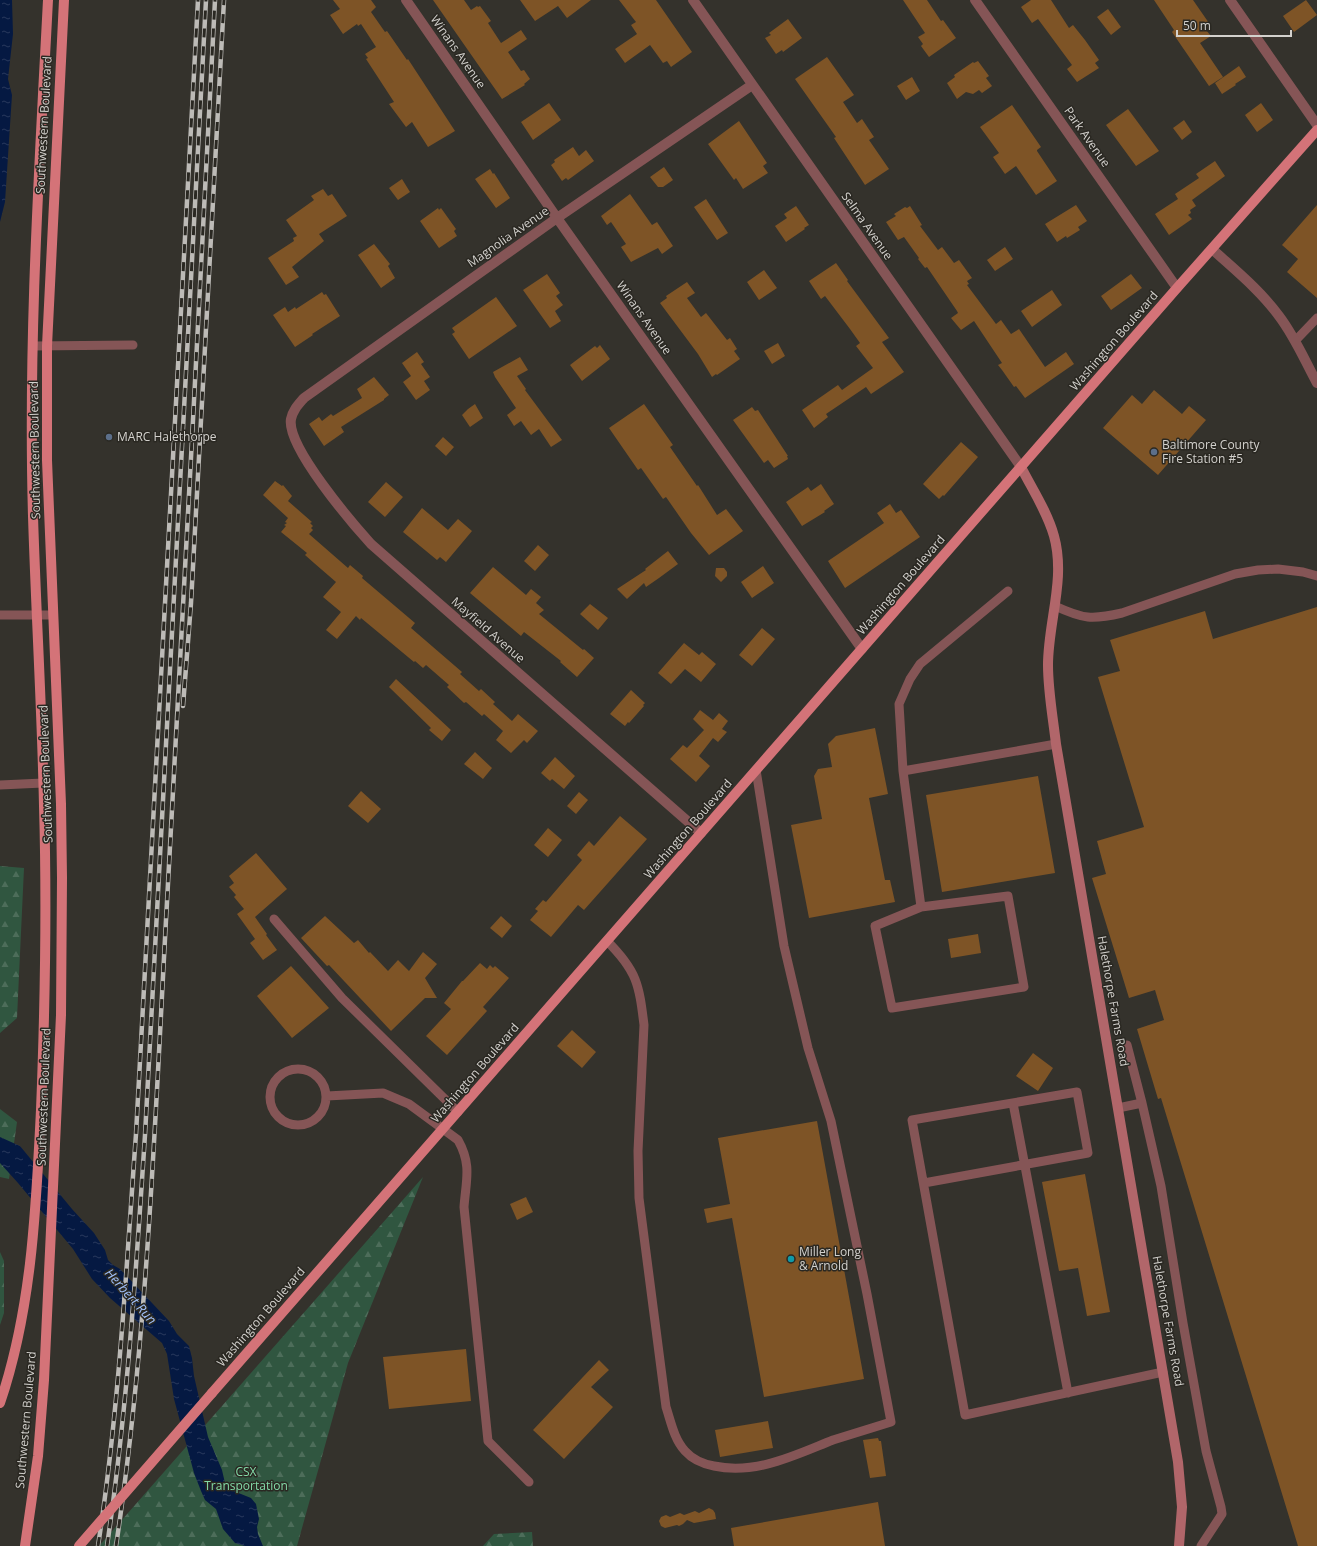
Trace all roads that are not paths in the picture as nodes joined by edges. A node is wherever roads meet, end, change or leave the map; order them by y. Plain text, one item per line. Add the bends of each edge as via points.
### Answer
1 (48, 0) edge
2 (64, 0) edge
3 (406, 0) edge
4 (693, 0) edge
5 (975, 0) edge
6 (1230, 0) edge
7 (752, 85) junction
8 (1317, 125) edge
9 (1317, 130) edge
10 (557, 218) junction
11 (1212, 249) junction
12 (1177, 288) junction
13 (1317, 318) edge
14 (1295, 341) junction
15 (133, 345) dead end
16 (32, 346) junction
17 (47, 346) junction
18 (1317, 383) edge
19 (290, 420) joint
20 (1021, 467) junction
21 (1317, 576) edge
22 (1008, 592) dead end
23 (1055, 606) junction
24 (0, 615) edge
25 (36, 615) junction
26 (52, 615) junction
27 (862, 649) junction
28 (1056, 744) junction
29 (756, 770) junction
30 (903, 771) junction
31 (43, 783) junction
32 (0, 785) edge
33 (701, 833) junction
34 (921, 907) junction
35 (274, 919) dead end
36 (607, 941) junction
37 (1127, 1045) dead end
38 (327, 1096) junction
39 (1013, 1103) junction
40 (1142, 1103) junction
41 (1118, 1108) junction
42 (458, 1112) junction
43 (444, 1128) junction
44 (1026, 1165) junction
45 (924, 1183) junction
46 (1163, 1372) junction
47 (1068, 1393) junction
48 (0, 1403) edge
49 (529, 1482) dead end
50 (25, 1546) edge
51 (78, 1546) edge
52 (1179, 1546) edge
53 (1201, 1546) edge

1 - 16 main road, Southwestern Boulevard
2 - 17 main road, Southwestern Boulevard
3 - 10 street, Winans Avenue
4 - 7 street, Selma Avenue
5 - 12 street, Park Avenue
6 - 8 street
7 - 10 street, Magnolia Avenue
7 - 20 street, Selma Avenue
9 - 11 main road, Washington Boulevard
10 - 19 street, Magnolia Avenue via 304,398 294,409
10 - 27 street, Winans Avenue
11 - 12 main road, Washington Boulevard
11 - 14 street via 1267,300
12 - 20 main road, Washington Boulevard
13 - 14 lane
14 - 18 street
15 - 17 lane
16 - 17 lane
16 - 25 main road, Southwestern Boulevard via 31,461
17 - 26 main road, Southwestern Boulevard via 47,460
19 - 33 street, Mayfield Avenue via 301,451 318,479 370,544
20 - 23 street, Halethorpe Farms Road via 1054,536 1058,557
20 - 27 main road, Washington Boulevard
21 - 23 lane via 1278,569 1234,574 1103,618 1074,615
22 - 30 lane via 920,664 910,679 899,704
23 - 28 street, Halethorpe Farms Road via 1048,665
24 - 25 lane
25 - 26 lane
25 - 31 main road, Southwestern Boulevard
26 - 50 main road, Southwestern Boulevard via 61,804 61,1015 44,1380 38,1456
27 - 29 main road, Washington Boulevard
28 - 30 lane
28 - 41 street, Halethorpe Farms Road
29 - 33 main road, Washington Boulevard
29 - 36 lane via 784,946 808,1048 831,1121 891,1422 834,1440 782,1461 746,1469 726,1469 701,1463 685,1451 677,1439 666,1407 639,1198 638,1151 644,1025 638,987 632,971
30 - 34 lane
31 - 32 lane
31 - 48 main road, Southwestern Boulevard via 45,1016 38,1162 30,1274 20,1329
33 - 36 main road, Washington Boulevard
34 - 34 lane via 875,926 892,1008 1024,987 1008,896
35 - 42 lane via 342,998
36 - 42 main road, Washington Boulevard
37 - 40 lane
38 - 38 lane via 318,1076 308,1070 297,1068 277,1077 270,1098 272,1108 279,1117 288,1123 299,1125 310,1123 319,1116 325,1107
38 - 43 lane via 383,1093 409,1104
39 - 44 lane
39 - 44 lane via 1077,1092 1088,1153
39 - 45 lane via 912,1120
40 - 41 lane
40 - 53 lane via 1161,1186 1206,1450 1222,1514
41 - 46 street, Halethorpe Farms Road
42 - 43 main road, Washington Boulevard
43 - 49 lane via 458,1140 466,1155 468,1169 464,1206 488,1441
43 - 51 main road, Washington Boulevard, bridge
44 - 45 lane
44 - 47 lane
45 - 47 lane via 965,1415
46 - 47 lane
46 - 52 street, Halethorpe Farms Road via 1178,1462 1182,1507

